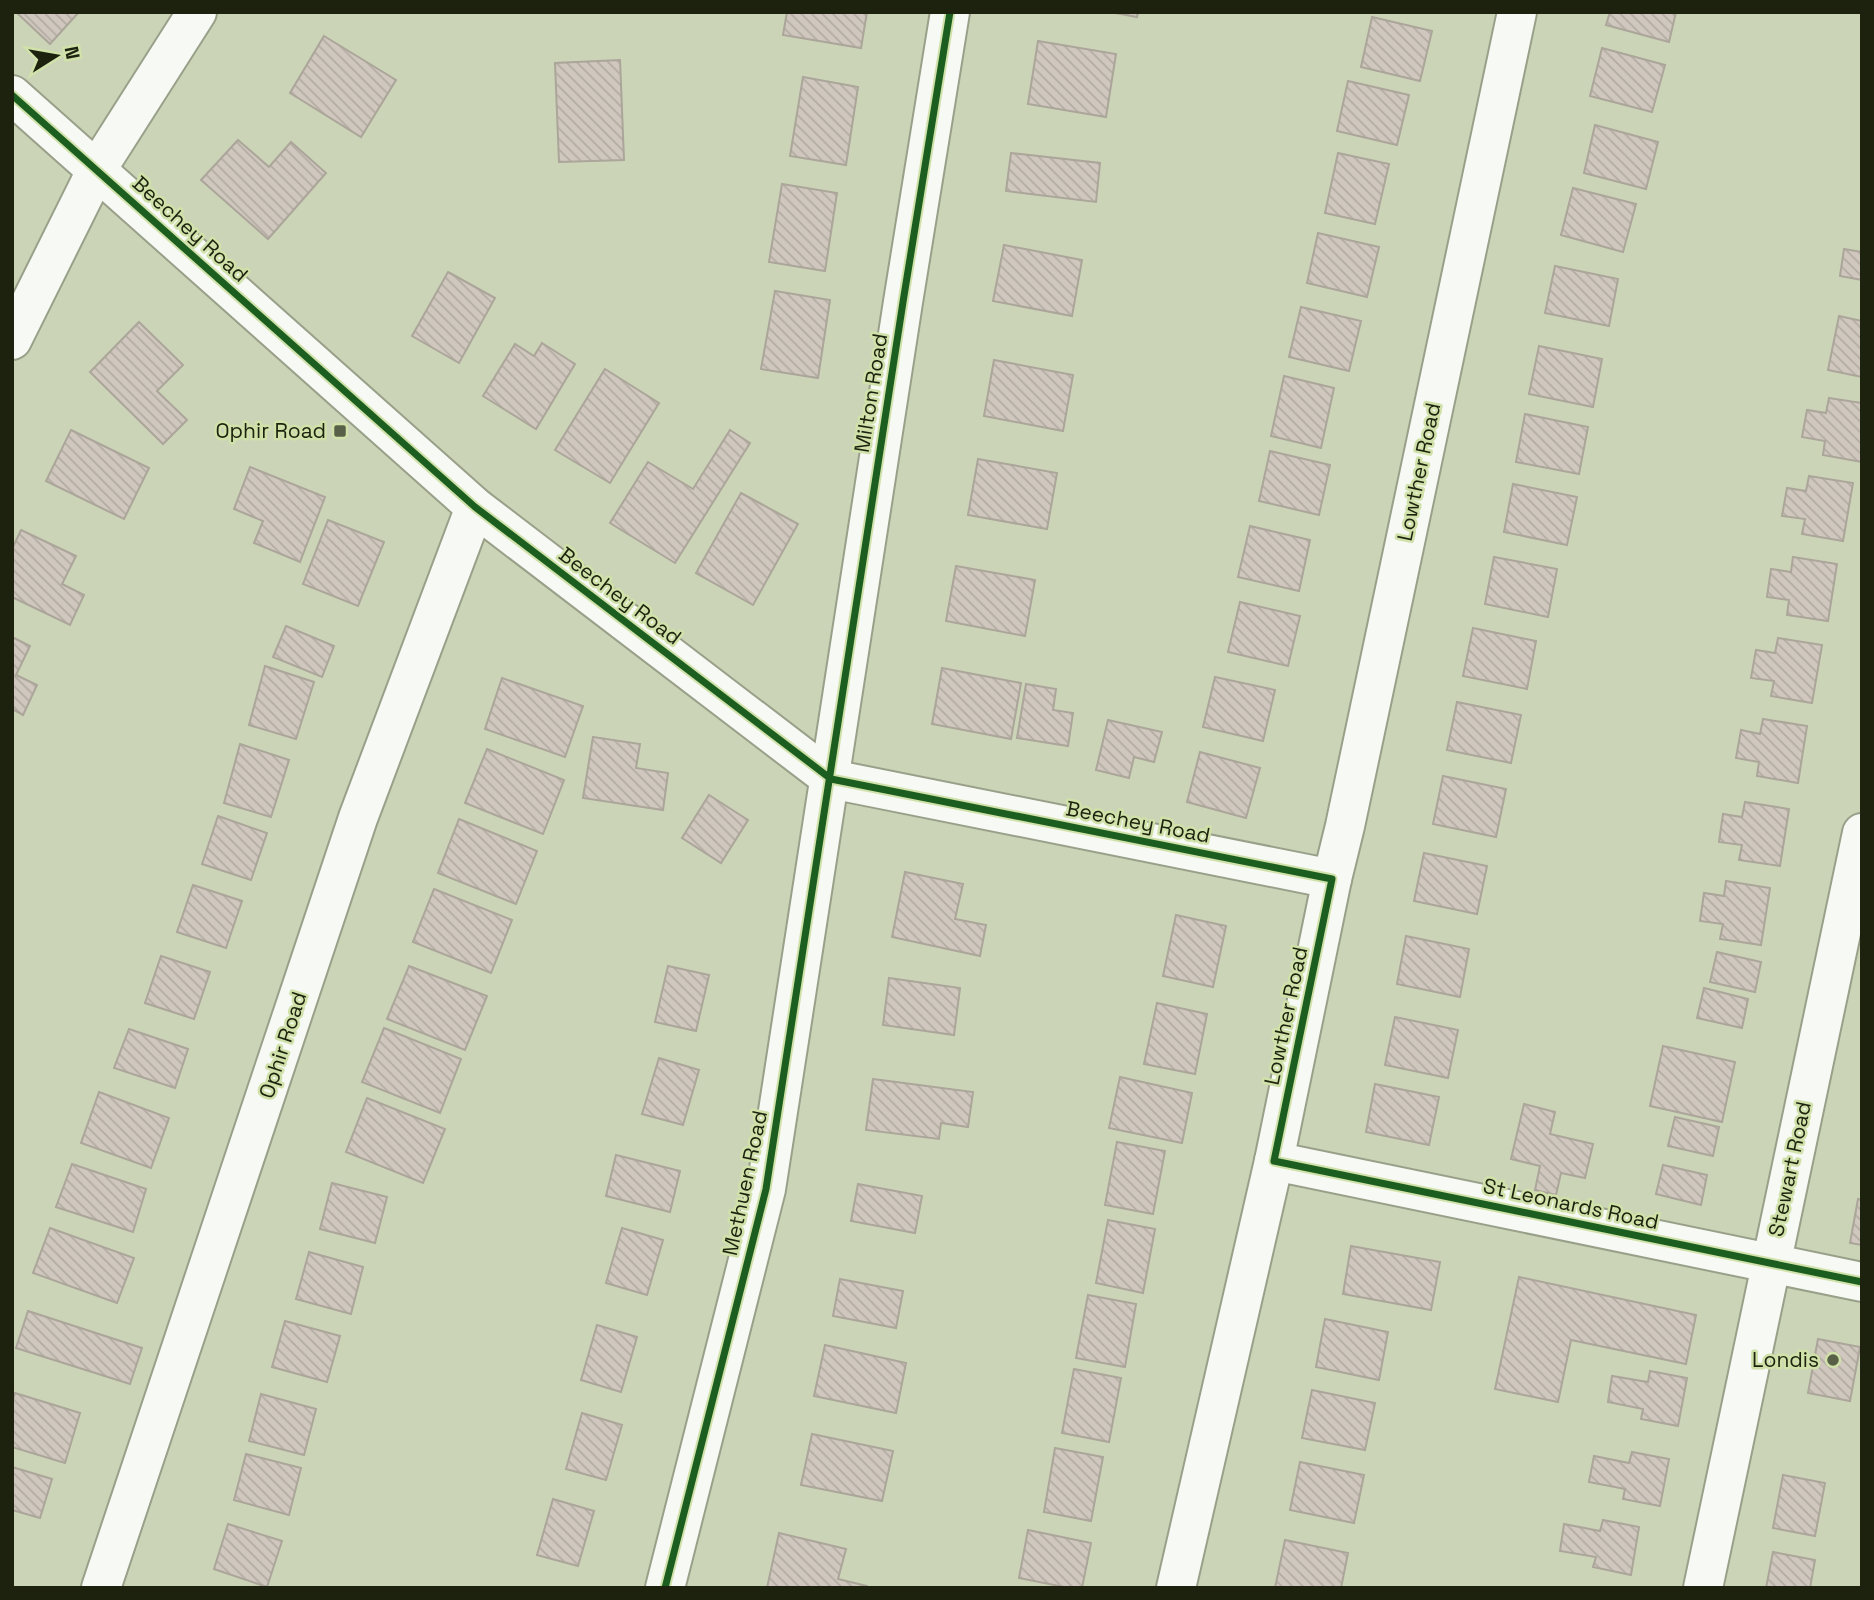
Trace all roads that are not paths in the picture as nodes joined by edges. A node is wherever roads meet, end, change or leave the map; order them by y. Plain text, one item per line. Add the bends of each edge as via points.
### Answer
1 (197, 12) edge
2 (950, 12) edge
3 (1517, 12) edge
4 (12, 95) edge
5 (97, 169) junction
6 (12, 340) edge
7 (475, 507) junction
8 (831, 779) junction
9 (1862, 833) edge
10 (1332, 879) junction
11 (1274, 1161) junction
12 (1770, 1262) junction
13 (1862, 1282) edge
14 (102, 1588) edge
15 (665, 1588) edge
16 (1176, 1588) edge
17 (1703, 1588) edge

1 - 5 street
2 - 8 street, Milton Road
3 - 10 street, Lowther Road
4 - 5 street, Beechey Road
5 - 6 street
5 - 7 street, Beechey Road
7 - 8 street, Beechey Road
7 - 14 street, Ophir Road via 358,818
8 - 10 street, Beechey Road
8 - 15 street, Methuen Road via 766,1189
9 - 12 street, Stewart Road
10 - 11 street, Lowther Road
11 - 12 street, St Leonards Road
11 - 16 street, Lowther Road
12 - 13 street, St Leonards Road
12 - 17 street, Stewart Road

